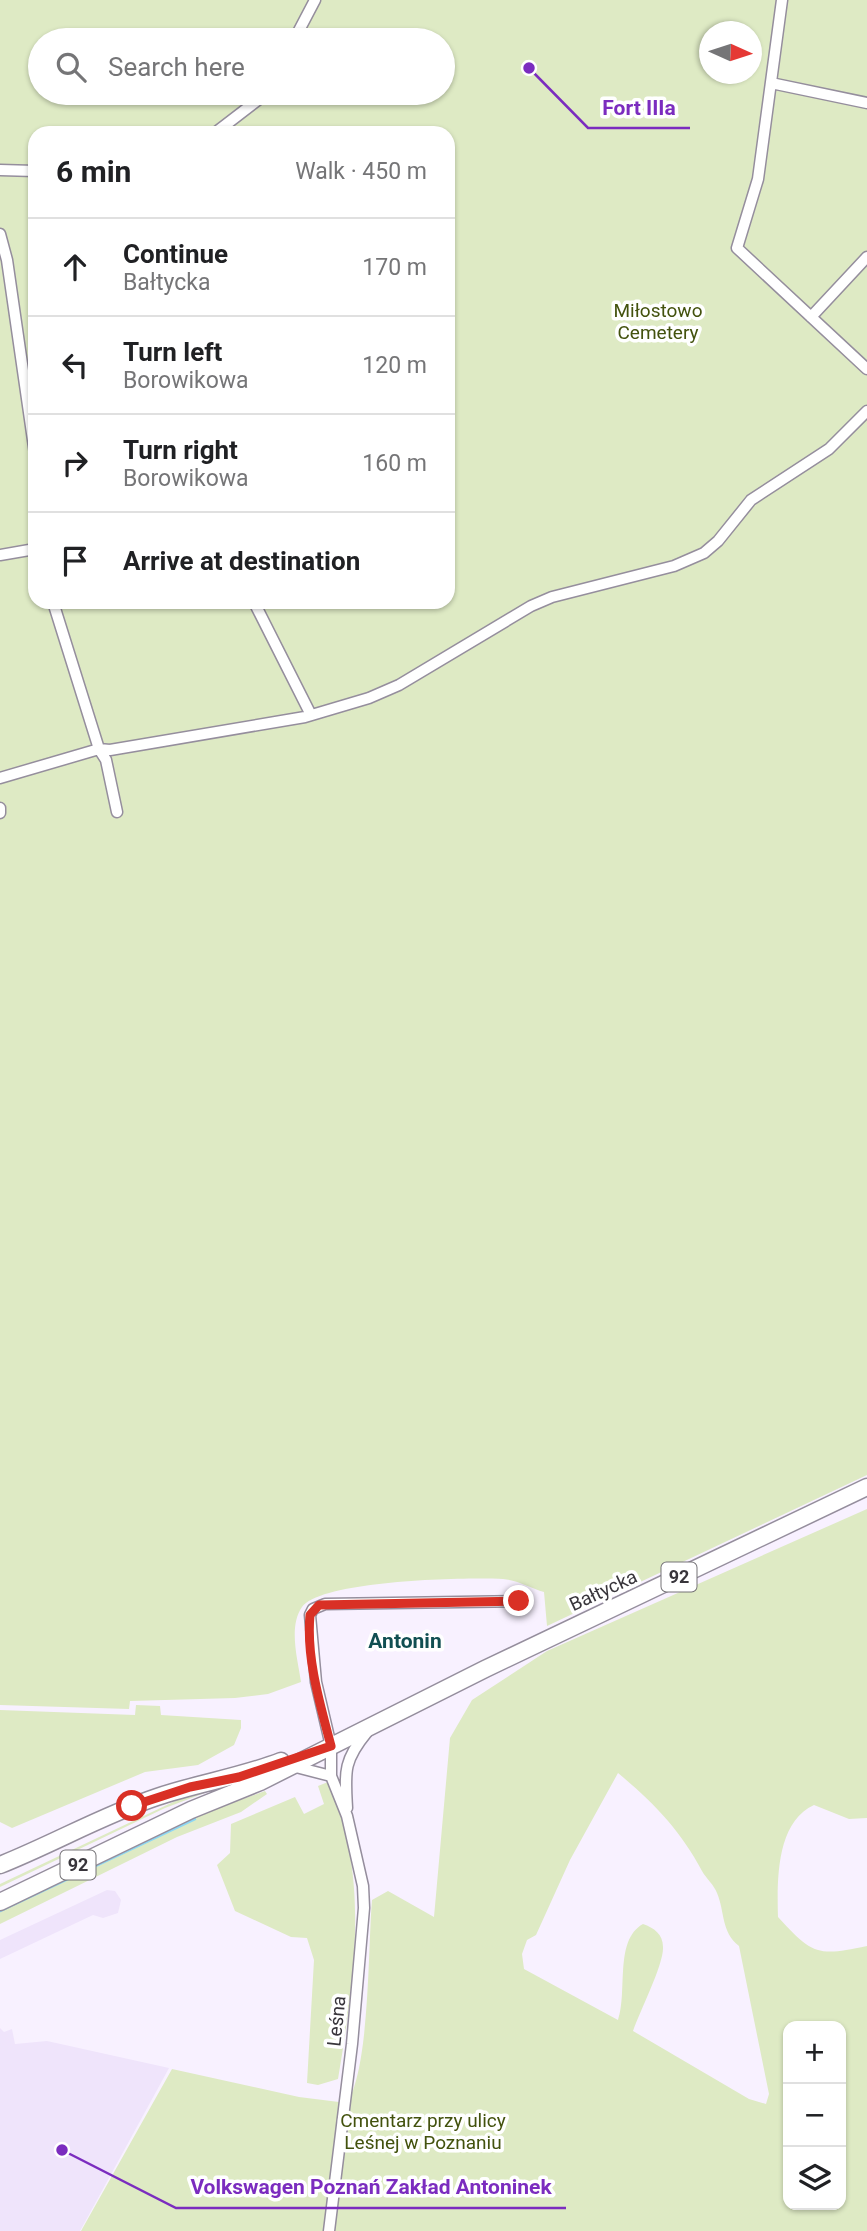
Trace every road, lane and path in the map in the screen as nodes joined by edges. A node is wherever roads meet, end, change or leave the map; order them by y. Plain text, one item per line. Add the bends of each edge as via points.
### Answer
1 (315, 0) edge
2 (782, 0) edge
3 (300, 28) edge
4 (771, 83) junction
5 (867, 103) edge
6 (251, 105) edge
7 (224, 126) edge
8 (0, 170) edge
9 (28, 171) edge
10 (0, 234) edge
11 (867, 257) edge
12 (811, 317) junction
13 (867, 369) edge
14 (28, 406) edge
15 (867, 411) edge
16 (28, 551) edge
17 (0, 555) edge
18 (55, 609) edge
19 (258, 609) edge
20 (311, 715) junction
21 (99, 749) junction
22 (0, 778) edge
23 (117, 812) dead end
24 (867, 1488) edge
25 (519, 1601) dead end
26 (372, 1726) junction
27 (326, 1748) junction
28 (292, 1766) junction
29 (345, 1768) junction
30 (331, 1776) junction
31 (347, 1816) junction
32 (2, 1864) edge
33 (0, 1902) edge
34 (329, 2231) edge

1 - 3 street
2 - 4 street
4 - 5 street
4 - 12 street via 758,178 737,248
6 - 7 street
8 - 9 street
10 - 14 street
11 - 12 street
12 - 13 street
15 - 20 street via 829,449 751,500 718,541 696,558 552,597 399,685
16 - 17 street
18 - 21 street
19 - 20 street
20 - 21 street via 177,741
21 - 22 street
21 - 23 street via 106,760
24 - 26 main road, Bałtycka / 92
25 - 27 street via 325,1604 313,1609 312,1657
26 - 27 main road, Bałtycka / 92
26 - 29 street via 354,1747
27 - 28 main road, Bałtycka / 92
27 - 29 street
27 - 30 street, Leśna
27 - 32 main road, Bałtycka / 92 via 158,1797
28 - 30 street
28 - 33 main road, Bałtycka / 92
29 - 31 street, Leśna
30 - 31 street, Leśna
31 - 34 street, Leśna via 363,1886 363,1908

